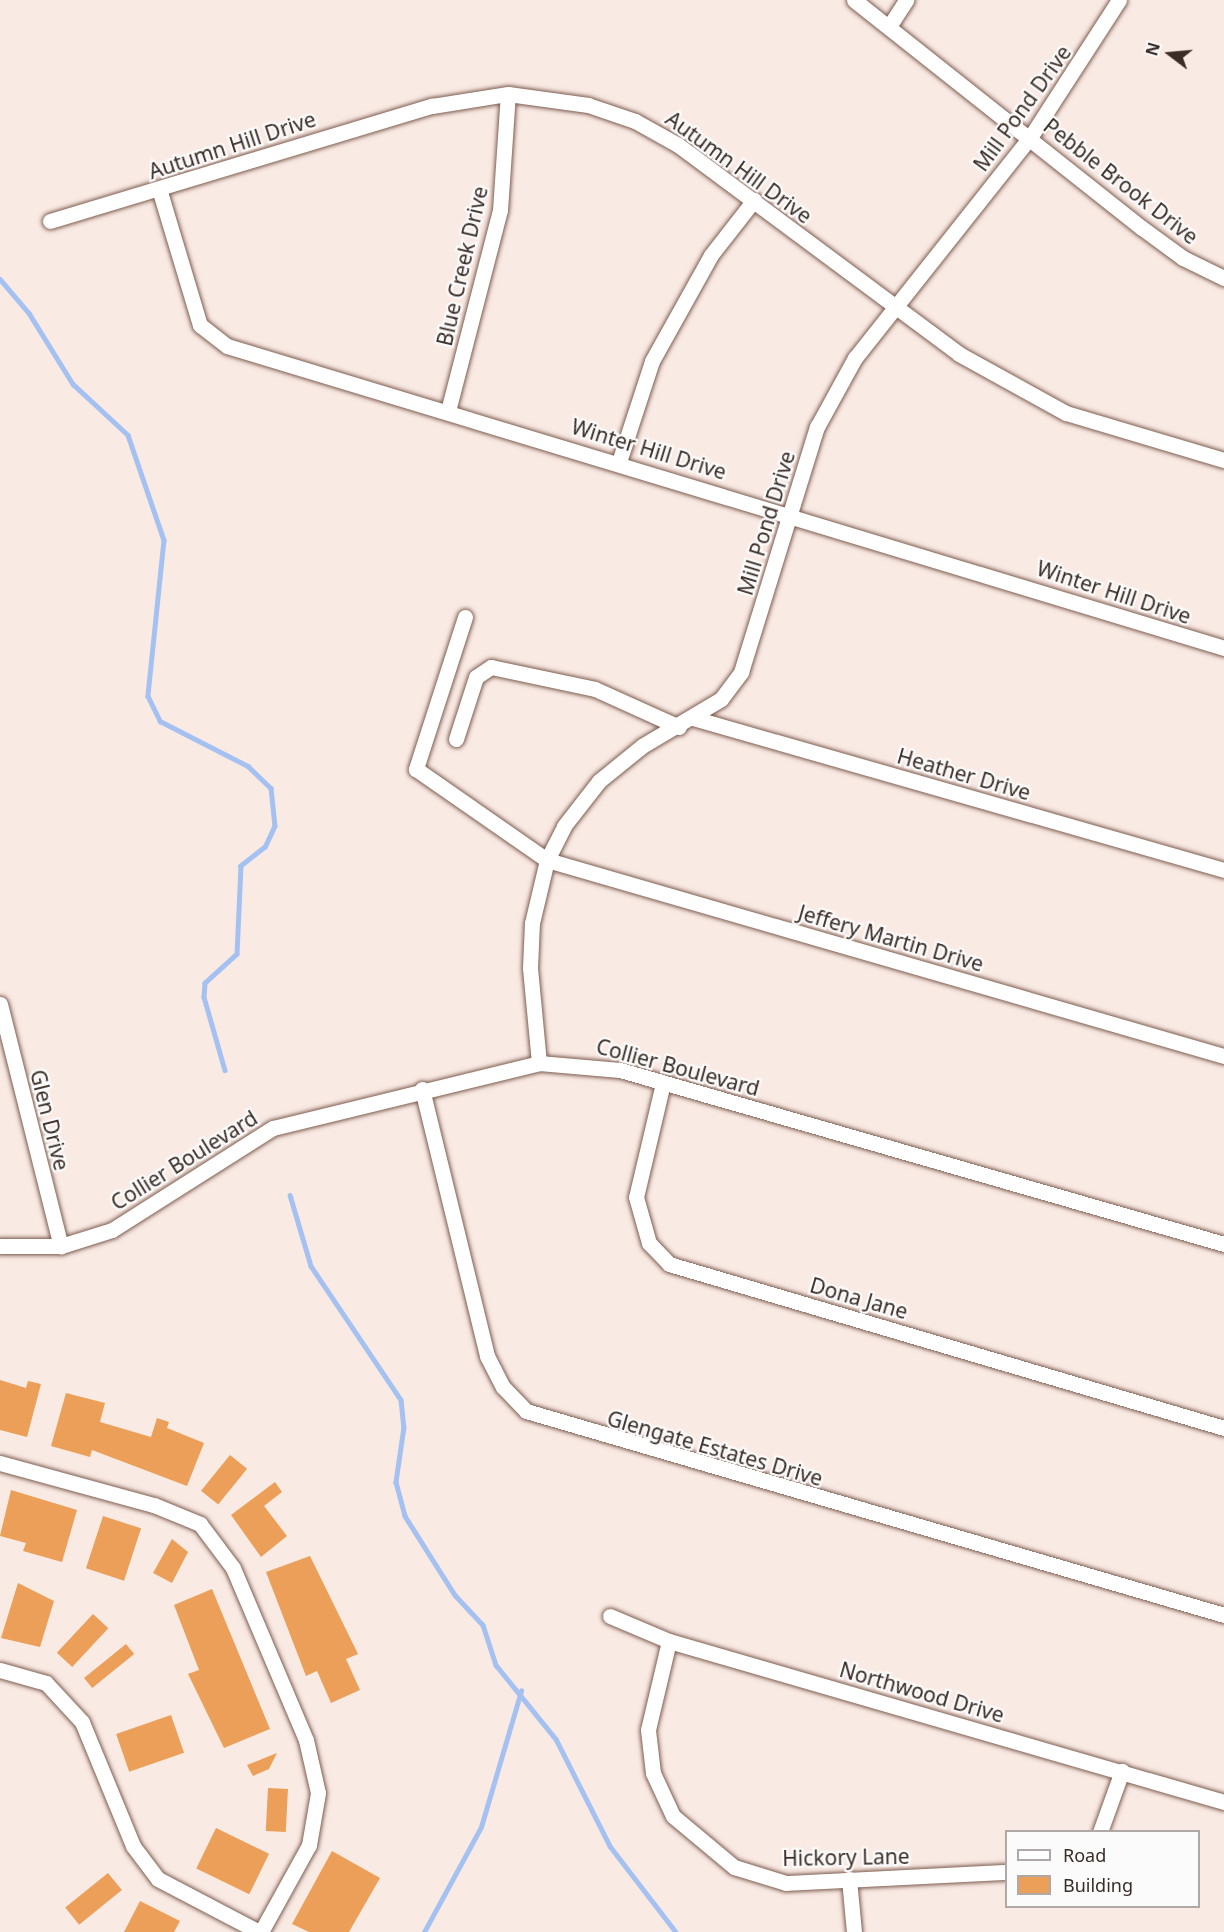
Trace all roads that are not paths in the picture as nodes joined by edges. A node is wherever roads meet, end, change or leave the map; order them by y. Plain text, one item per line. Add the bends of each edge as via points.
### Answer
1 (854, 0) edge
2 (906, 0) edge
3 (1119, 0) edge
4 (890, 25) junction
5 (508, 94) junction
6 (1031, 136) junction
7 (160, 192) junction
8 (754, 200) junction
9 (50, 221) dead end
10 (1224, 278) edge
11 (894, 310) junction
12 (448, 411) junction
13 (1224, 460) edge
14 (619, 462) junction
15 (789, 513) junction
16 (465, 616) dead end
17 (1224, 648) edge
18 (693, 718) junction
19 (679, 727) junction
20 (456, 739) dead end
21 (547, 860) junction
22 (1224, 870) edge
23 (0, 1004) edge
24 (1224, 1056) edge
25 (539, 1062) junction
26 (0, 1063) edge
27 (15, 1067) junction
28 (663, 1083) junction
29 (422, 1089) junction
30 (1224, 1244) edge
31 (0, 1246) edge
32 (60, 1246) junction
33 (1224, 1428) edge
34 (0, 1463) edge
35 (610, 1616) dead end
36 (1224, 1616) edge
37 (669, 1641) junction
38 (0, 1670) edge
39 (1122, 1771) junction
40 (1224, 1802) edge
41 (1101, 1830) edge
42 (1005, 1872) edge
43 (849, 1880) junction
44 (260, 1932) edge
45 (854, 1932) edge

1 - 4 street, Pebble Brook Drive
2 - 4 street
3 - 6 street, Mill Pond Drive
4 - 6 street, Pebble Brook Drive
5 - 7 street, Autumn Hill Drive via 360,125
5 - 8 street, Autumn Hill Drive via 588,105 635,121
5 - 12 street, Blue Creek Drive via 500,210
6 - 10 street, Pebble Brook Drive via 1183,258
6 - 11 street, Mill Pond Drive
7 - 9 street, Autumn Hill Drive
7 - 12 street, Winter Hill Drive via 197,316 213,339 274,364
8 - 11 street, Autumn Hill Drive
8 - 14 street via 711,255 652,361
11 - 13 street, Autumn Hill Drive via 959,354 1066,413
11 - 15 street, Mill Pond Drive via 855,358 818,427
12 - 14 street, Winter Hill Drive
14 - 15 street, Winter Hill Drive
15 - 17 street, Winter Hill Drive
15 - 18 street, Mill Pond Drive via 741,672 721,699
16 - 21 street, Jeffery Martin Drive via 416,769
18 - 19 street, Mill Pond Drive
18 - 22 street, Heather Drive
19 - 20 street via 595,689 491,667 476,677
19 - 21 street, Mill Pond Drive via 630,754 582,798
21 - 24 street, Jeffery Martin Drive
21 - 25 street, Mill Pond Drive via 530,946
23 - 27 street, Glen Drive
25 - 28 street, Collier Boulevard via 600,1065
25 - 29 street, Collier Boulevard
26 - 27 street
27 - 32 street, Glen Drive
28 - 30 street, Collier Boulevard
28 - 33 street, Dona Jane via 636,1197 650,1243 669,1264
29 - 32 street, Collier Boulevard via 273,1128 112,1230
29 - 36 street, Glengate Estates Drive via 487,1356 503,1387 526,1412
31 - 32 street, Collier Boulevard
34 - 44 street via 154,1505 200,1524 232,1568 306,1740 318,1793 309,1845
35 - 37 street, Northwood Drive
37 - 39 street, Northwood Drive
37 - 43 street, Hickory Lane via 648,1730 653,1773 673,1815 734,1867 786,1883
38 - 44 street via 46,1683 82,1722 133,1846 158,1879
39 - 40 street, Northwood Drive
39 - 41 street
42 - 43 street, Hickory Lane
43 - 45 street

